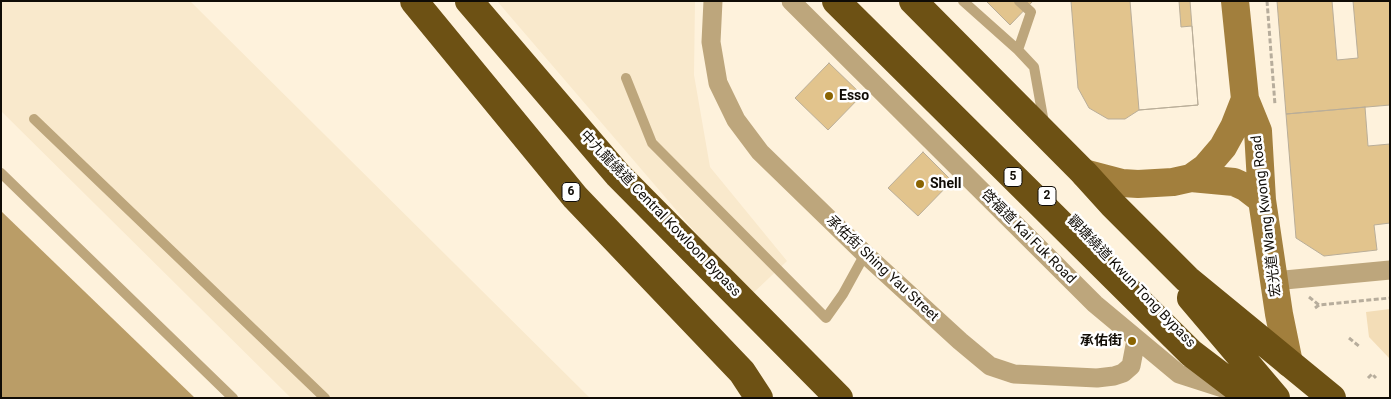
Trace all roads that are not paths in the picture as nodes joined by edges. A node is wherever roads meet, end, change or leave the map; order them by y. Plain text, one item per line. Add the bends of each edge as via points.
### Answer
1 (414, 1) edge
2 (468, 1) edge
3 (791, 1) edge
4 (836, 1) edge
5 (849, 1) edge
6 (892, 1) edge
7 (913, 1) edge
8 (963, 1) edge
9 (1019, 1) edge
10 (1235, 1) edge
11 (717, 6) edge
12 (1018, 50) junction
13 (626, 78) dead end
14 (1245, 99) junction
15 (34, 119) dead end
16 (1046, 134) junction
17 (1, 173) edge
18 (1084, 173) junction
19 (1191, 178) junction
20 (1262, 200) junction
21 (865, 254) junction
22 (1390, 270) edge
23 (1274, 281) junction
24 (1136, 340) junction
25 (1289, 363) junction
26 (1244, 397) edge
27 (233, 398) edge
28 (325, 398) edge
29 (759, 398) edge
30 (839, 398) edge
31 (1276, 398) edge
32 (1332, 398) edge

1 - 29 highway, 6 via 575,196 742,372
2 - 30 highway, 中九龍繞道 Central Kowloon Bypass via 618,175
3 - 24 street, 啓福道 Kai Fuk Road via 1095,304
4 - 26 highway, 5 via 1191,353
5 - 26 highway, 觀塘繞道 Kwun Tong Bypass / 2 via 1127,275
6 - 31 highway, 2 via 1154,258
7 - 16 highway
8 - 12 lane
9 - 12 lane via 1031,12
10 - 14 main road, 宏光道 Wang Kwong Road
11 - 21 street, 承佑街 Shing Yau Street via 711,42 718,83 736,120 760,152
12 - 16 lane via 1034,67
13 - 21 lane via 652,143 826,318
14 - 19 main road, 宏光道 Wang Kwong Road via 1223,147 1205,168
14 - 20 main road, 宏光道 Wang Kwong Road via 1258,131
15 - 28 lane
16 - 18 highway
17 - 27 lane
18 - 19 main road, 宏光道 Wang Kwong Road via 1138,184
18 - 25 highway via 1187,279
19 - 20 main road via 1234,182
20 - 23 main road, 宏光道 Wang Kwong Road
21 - 24 street, 承佑街 Shing Yau Street via 990,366 1014,374 1114,376 1131,366
22 - 23 street
23 - 25 main road, 宏光道 Wang Kwong Road
24 - 26 street, 啓福道 Kai Fuk Road via 1179,374
25 - 32 highway

